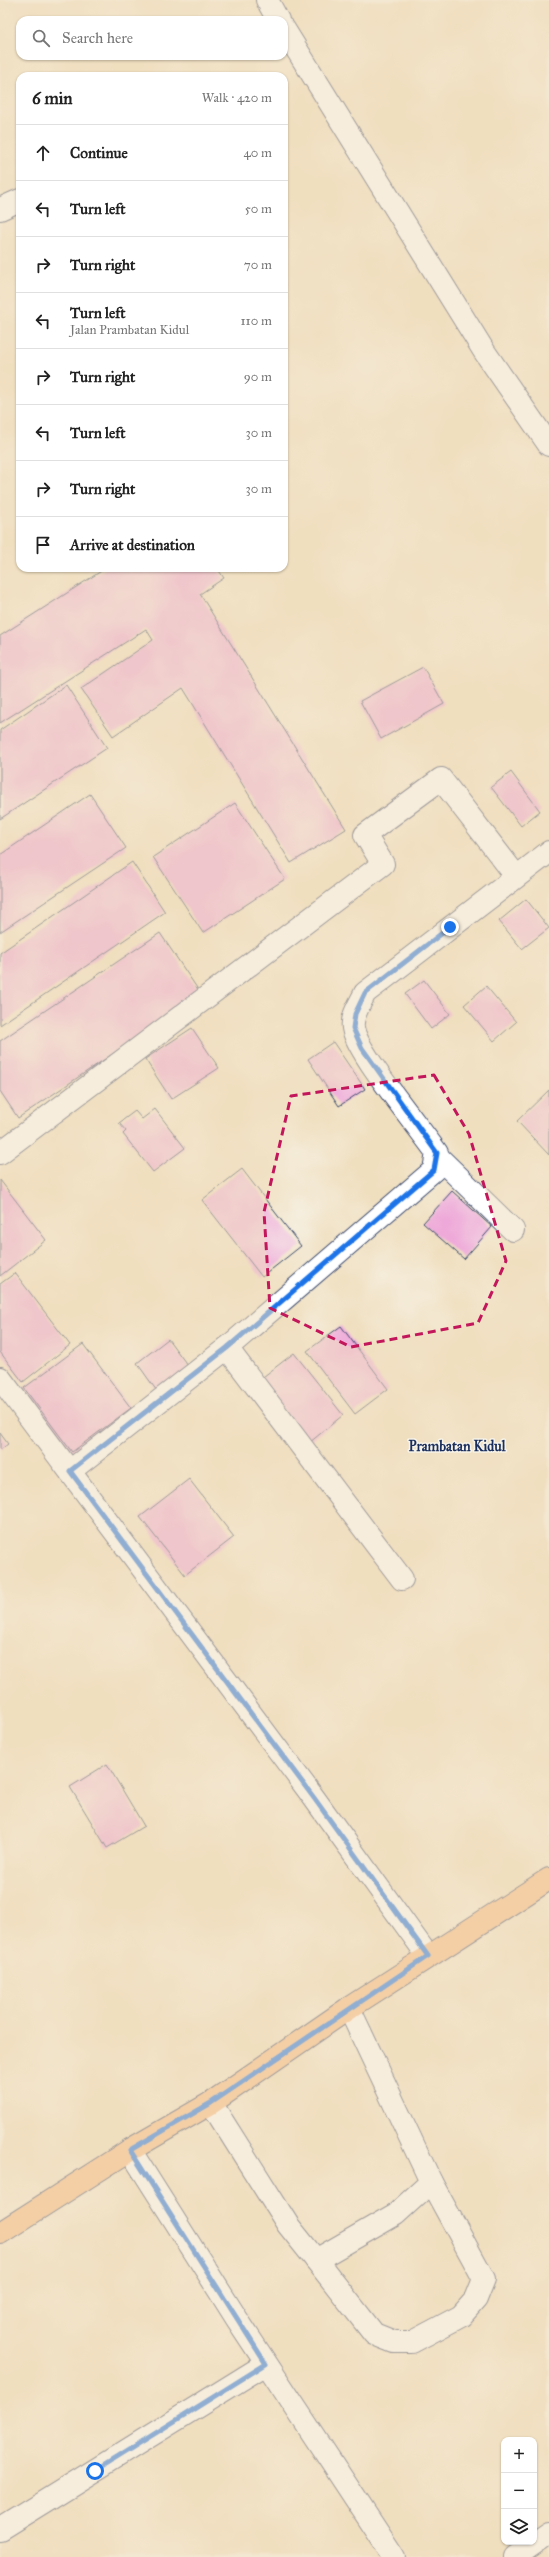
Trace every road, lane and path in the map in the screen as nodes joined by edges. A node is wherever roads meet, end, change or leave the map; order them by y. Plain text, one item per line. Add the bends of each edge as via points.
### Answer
1 (267, 0) edge
2 (276, 16) edge
3 (288, 36) edge
4 (16, 202) edge
5 (0, 209) edge
6 (549, 445) edge
7 (549, 852) edge
8 (516, 876) junction
9 (0, 1154) edge
10 (437, 1156) junction
11 (513, 1230) dead end
12 (227, 1348) junction
13 (0, 1378) edge
14 (70, 1471) junction
15 (402, 1579) dead end
16 (549, 1879) edge
17 (428, 1956) junction
18 (349, 2008) junction
19 (211, 2103) junction
20 (130, 2150) junction
21 (431, 2182) junction
22 (0, 2233) edge
23 (316, 2260) junction
24 (266, 2364) junction
25 (0, 2529) edge
26 (549, 2533) edge
27 (394, 2557) edge
28 (515, 2557) edge

1 - 2 street
3 - 6 street via 484,351
4 - 5 street
7 - 8 street
8 - 9 street via 441,779 365,835 383,864
8 - 10 street via 365,993 355,1014 353,1028 362,1048
10 - 11 street
10 - 12 street via 434,1170 427,1178
12 - 14 street
12 - 15 street
13 - 14 street
14 - 17 street via 314,1798
16 - 17 main road
17 - 18 main road
18 - 19 main road
18 - 21 street
19 - 20 main road
19 - 23 street via 288,2225
20 - 22 main road
20 - 24 street
21 - 23 street via 396,2214
21 - 23 street via 484,2279 476,2299 461,2316 412,2342 394,2342 374,2334
24 - 25 street
24 - 27 street
26 - 28 street

